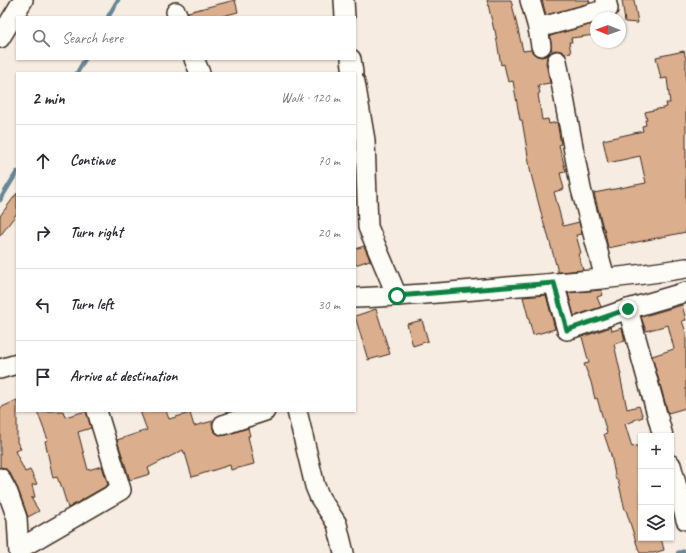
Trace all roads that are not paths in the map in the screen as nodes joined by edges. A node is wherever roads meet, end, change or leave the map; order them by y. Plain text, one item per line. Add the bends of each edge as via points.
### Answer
1 (23, 0) edge
2 (344, 0) edge
3 (530, 0) edge
4 (606, 0) edge
5 (345, 16) edge
6 (538, 28) junction
7 (0, 38) edge
8 (541, 46) dead end
9 (194, 60) edge
10 (351, 60) edge
11 (557, 61) dead end
12 (200, 72) edge
13 (354, 72) edge
14 (356, 88) edge
15 (686, 268) edge
16 (605, 278) junction
17 (554, 283) junction
18 (686, 292) edge
19 (397, 296) junction
20 (356, 298) edge
21 (628, 309) junction
22 (16, 364) edge
23 (0, 369) edge
24 (97, 412) edge
25 (263, 412) edge
26 (296, 412) edge
27 (223, 426) dead end
28 (662, 433) edge
29 (672, 469) edge
30 (0, 478) edge
31 (686, 520) edge
32 (19, 551) edge
33 (344, 553) edge

1 - 7 street
2 - 5 street
3 - 6 street
4 - 6 street via 608,9
6 - 8 street
9 - 12 street
10 - 13 street
11 - 16 street via 582,189
14 - 19 street via 365,140 368,227
15 - 16 street
16 - 17 street
17 - 19 street
17 - 21 street via 567,330
18 - 21 street
19 - 20 street
21 - 28 street
22 - 23 street
24 - 32 street via 122,490
25 - 27 street
26 - 33 street via 315,486 337,524
29 - 31 street
30 - 32 street via 17,518

